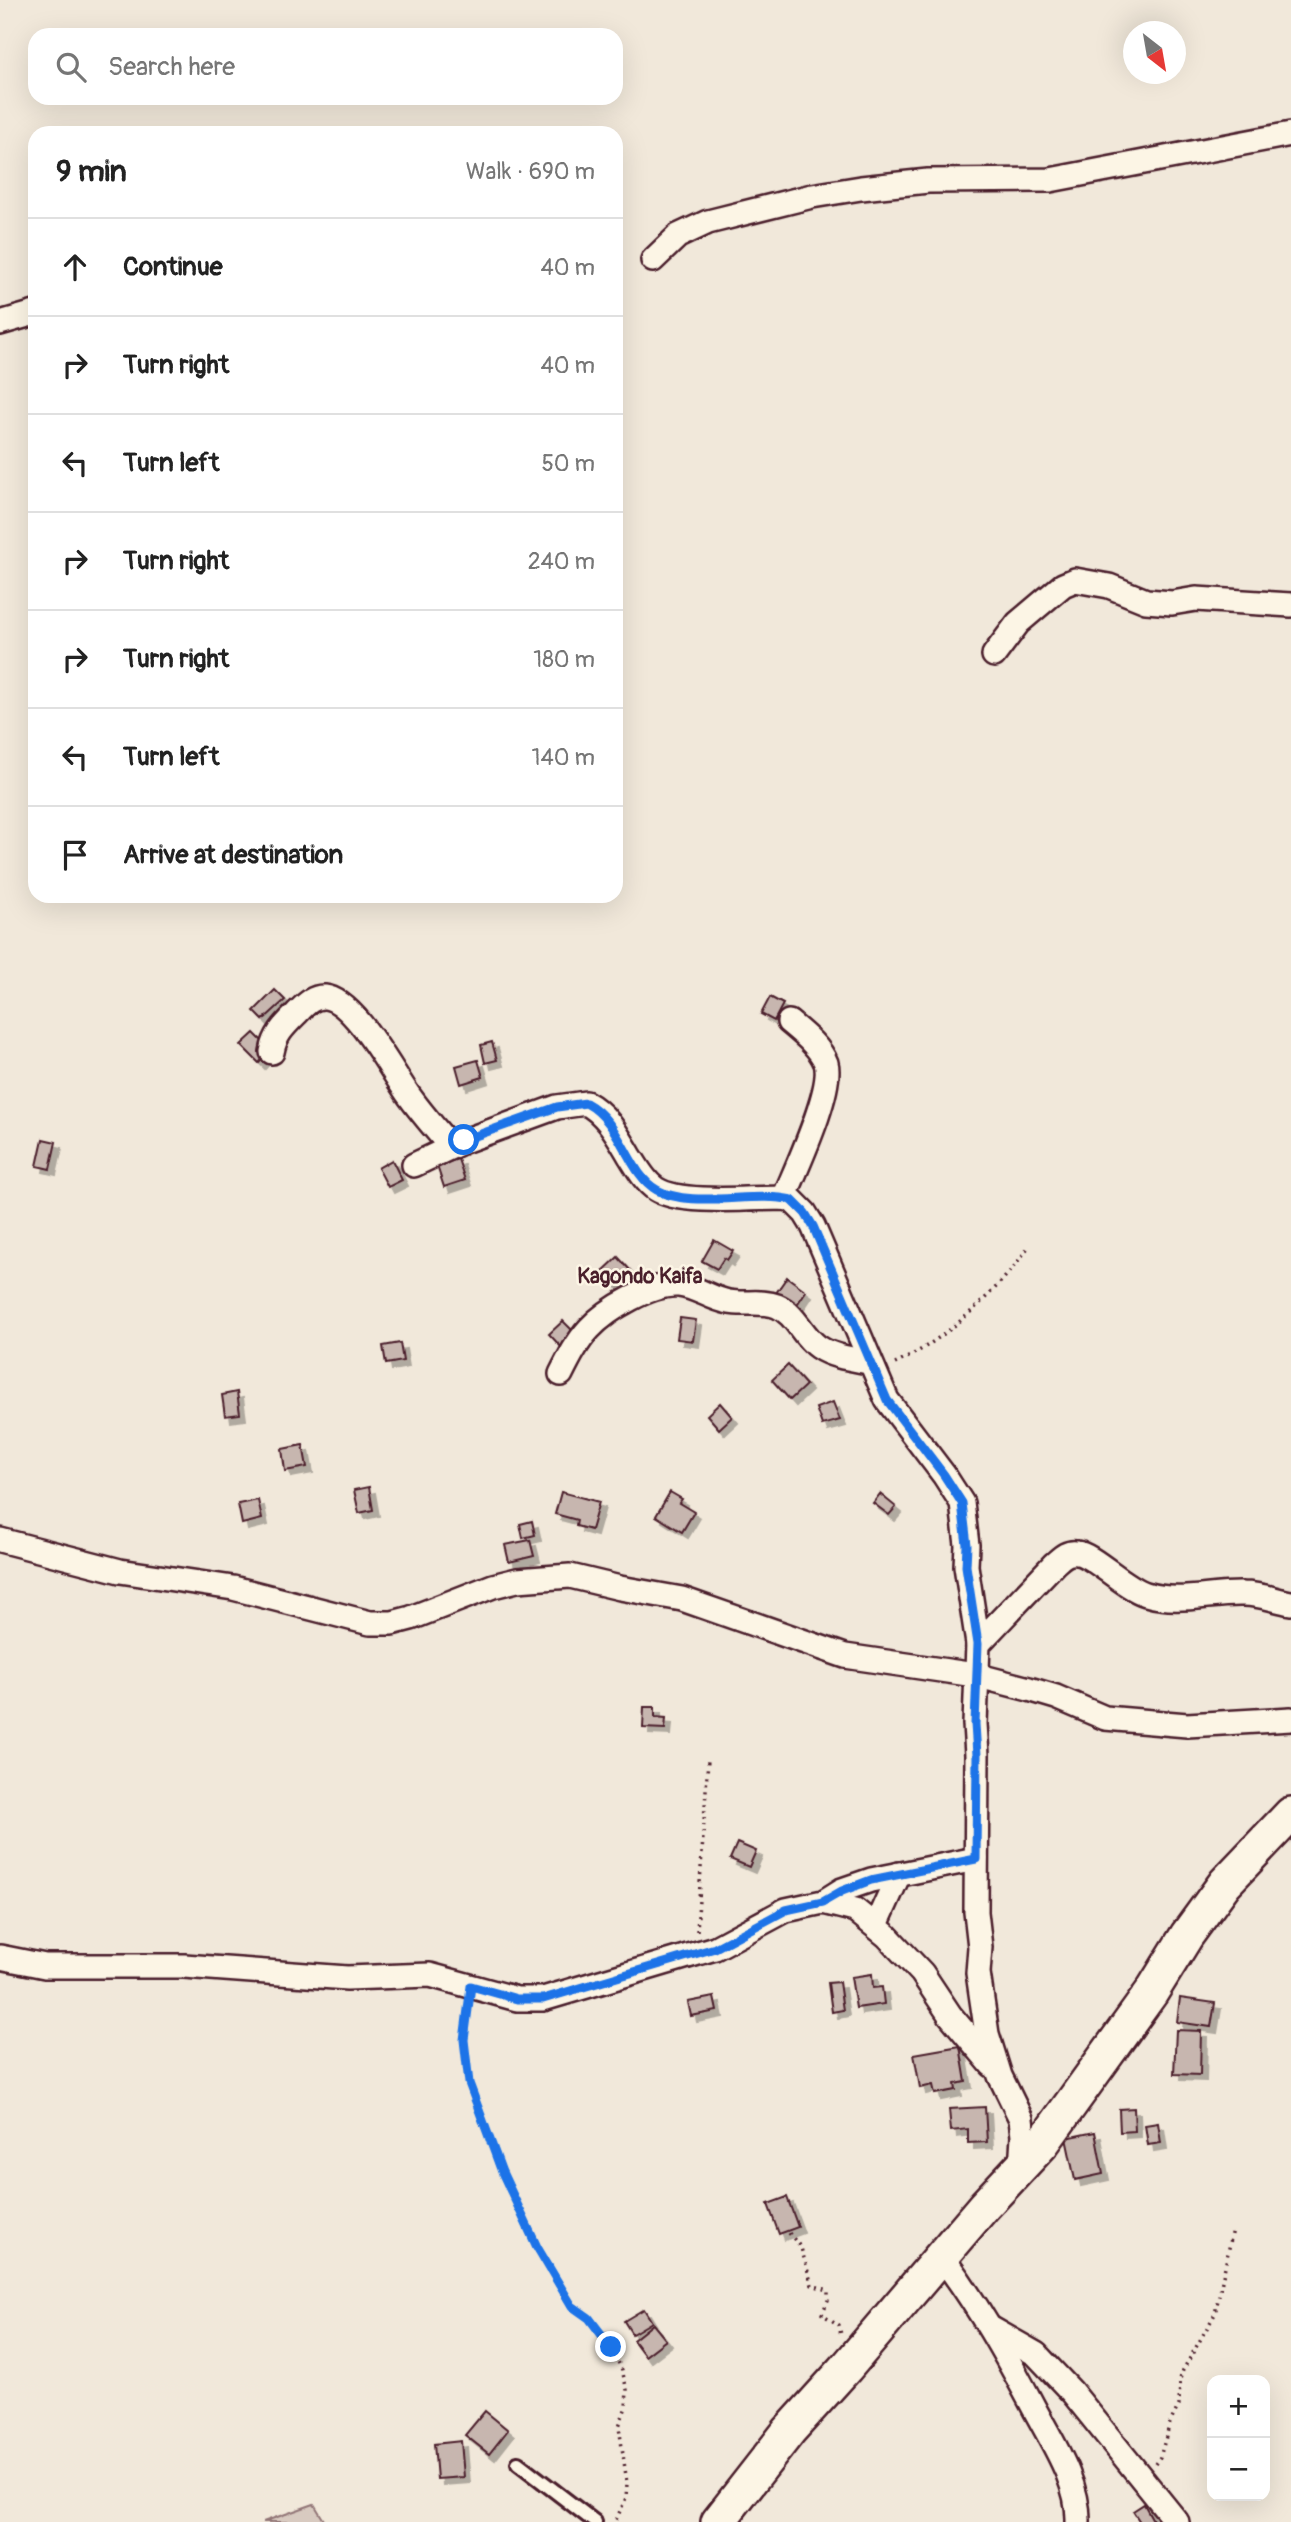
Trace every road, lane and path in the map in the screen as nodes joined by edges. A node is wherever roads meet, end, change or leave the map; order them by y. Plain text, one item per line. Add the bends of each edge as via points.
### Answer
1 (1291, 134) edge
2 (653, 260) dead end
3 (28, 315) edge
4 (0, 323) edge
5 (1291, 605) edge
6 (994, 655) dead end
7 (789, 1023) dead end
8 (272, 1052) dead end
9 (451, 1147) junction
10 (414, 1165) dead end
11 (784, 1198) junction
12 (1029, 1246) dead end
13 (872, 1368) junction
14 (561, 1374) dead end
15 (0, 1540) edge
16 (1291, 1603) edge
17 (978, 1644) junction
18 (975, 1675) junction
19 (1291, 1719) edge
20 (708, 1759) dead end
21 (1291, 1814) edge
22 (976, 1859) junction
23 (899, 1874) junction
24 (823, 1902) junction
25 (876, 1925) junction
26 (699, 1953) junction
27 (0, 1957) edge
28 (471, 1986) junction
29 (1000, 2076) junction
30 (1021, 2168) junction
31 (1233, 2229) dead end
32 (789, 2233) dead end
33 (942, 2257) junction
34 (992, 2329) junction
35 (846, 2368) junction
36 (518, 2463) dead end
37 (1137, 2473) junction
38 (594, 2522) edge
39 (615, 2522) edge
40 (718, 2522) edge
41 (1078, 2522) edge
42 (1177, 2522) edge

1 - 2 street via 1050,180 928,181 812,196 708,222 678,236
3 - 4 street
5 - 6 street via 1146,601 1109,586 1075,580 1018,622
7 - 11 street via 809,1039 825,1062 827,1074 823,1100
8 - 9 street via 274,1039 309,1001 326,997 336,1001 379,1049 407,1094
9 - 10 street
9 - 11 street via 557,1107 586,1103 604,1115 655,1189 700,1198
11 - 13 street via 799,1206 813,1226
12 - 13 path via 960,1321 919,1352
13 - 14 street via 818,1347 776,1305 713,1299 678,1285 632,1298 606,1315 590,1328
13 - 17 street via 887,1400 962,1503
15 - 18 street via 120,1571 233,1588 370,1623 411,1618 517,1580 570,1576 682,1599 845,1656
16 - 17 street via 1244,1594 1184,1600 1146,1594 1076,1552 1054,1563
17 - 18 street
18 - 19 street via 1056,1697 1105,1718 1187,1726
18 - 22 street
20 - 26 path via 697,1909
21 - 30 street via 1225,1882 1151,1993
22 - 23 street
22 - 29 street via 978,1973 987,2034
23 - 24 street via 871,1880
23 - 25 street
24 - 25 street via 855,1910
24 - 26 street via 786,1910
25 - 29 street via 922,1973
26 - 28 street via 543,1999 517,1999
27 - 28 street via 45,1966 184,1966 347,1978 430,1975
28 - 39 path via 464,2040 469,2083 502,2172 537,2247 572,2306 589,2318 622,2370 627,2390 619,2426 626,2490
29 - 30 street via 1021,2119
30 - 33 street
31 - 37 path via 1215,2314 1183,2370 1180,2405 1160,2457
32 - 35 path via 801,2248 812,2285 828,2290 822,2314 839,2325
33 - 34 street
33 - 35 street
34 - 37 street via 1036,2354
34 - 41 street via 1054,2446 1078,2505
35 - 40 street via 789,2431
36 - 38 lane
37 - 42 street

